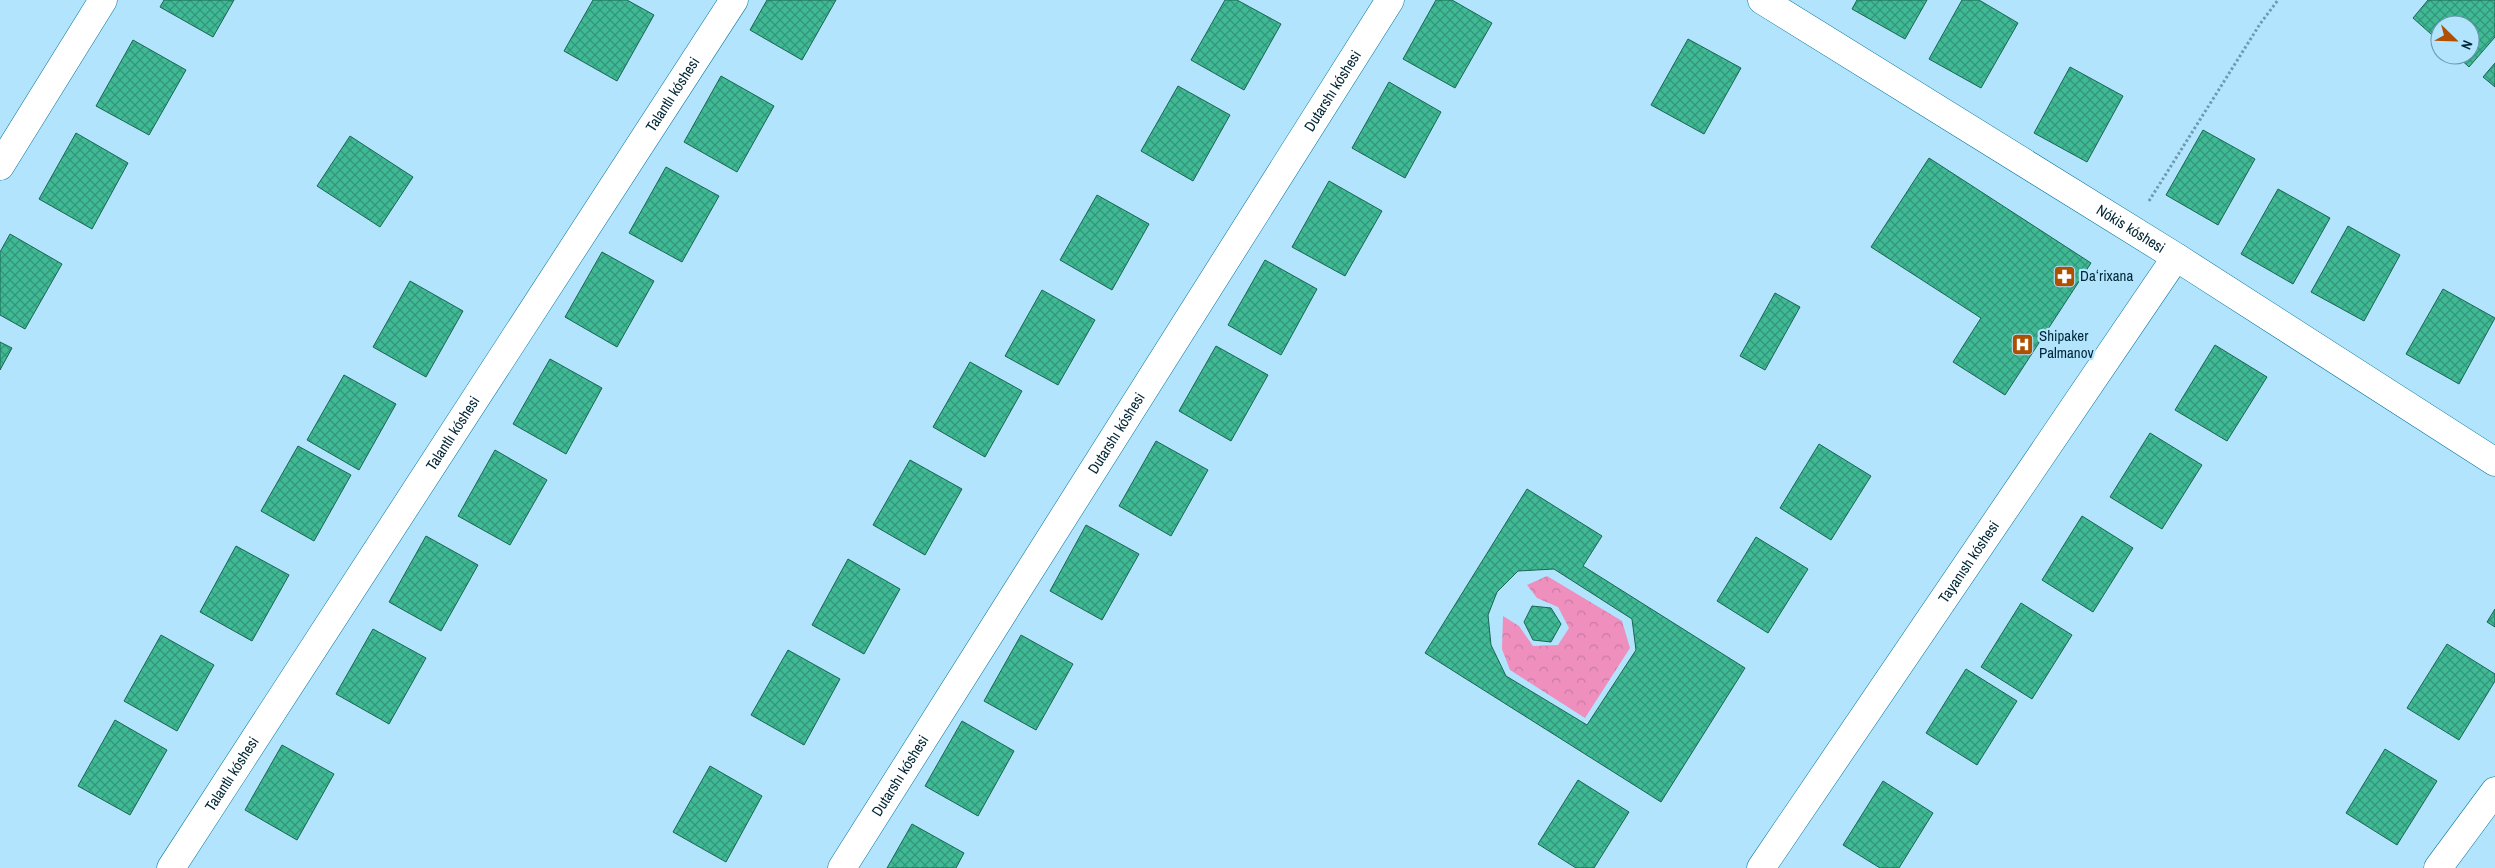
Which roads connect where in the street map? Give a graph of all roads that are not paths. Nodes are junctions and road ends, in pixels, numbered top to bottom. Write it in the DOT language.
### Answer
graph roads {
  1 [pos="103,0"];
  2 [pos="734,0"];
  3 [pos="1390,0"];
  4 [pos="1762,0"];
  5 [pos="0,166"];
  6 [pos="2176,257"];
  7 [pos="2495,462"];
  8 [pos="2495,791"];
  9 [pos="171,868"];
  10 [pos="842,868"];
  11 [pos="1762,868"];
  12 [pos="2438,868"];
  1 -- 5 [label="street"];
  2 -- 9 [label="street, Talantlı kóshesi"];
  3 -- 10 [label="street, Dutarshı kóshesi"];
  4 -- 6 [label="street, Nókis kóshesi"];
  6 -- 7 [label="street, Nókis kóshesi"];
  6 -- 11 [label="street, Tayanısh kóshesi"];
  8 -- 12 [label="street"];
}
